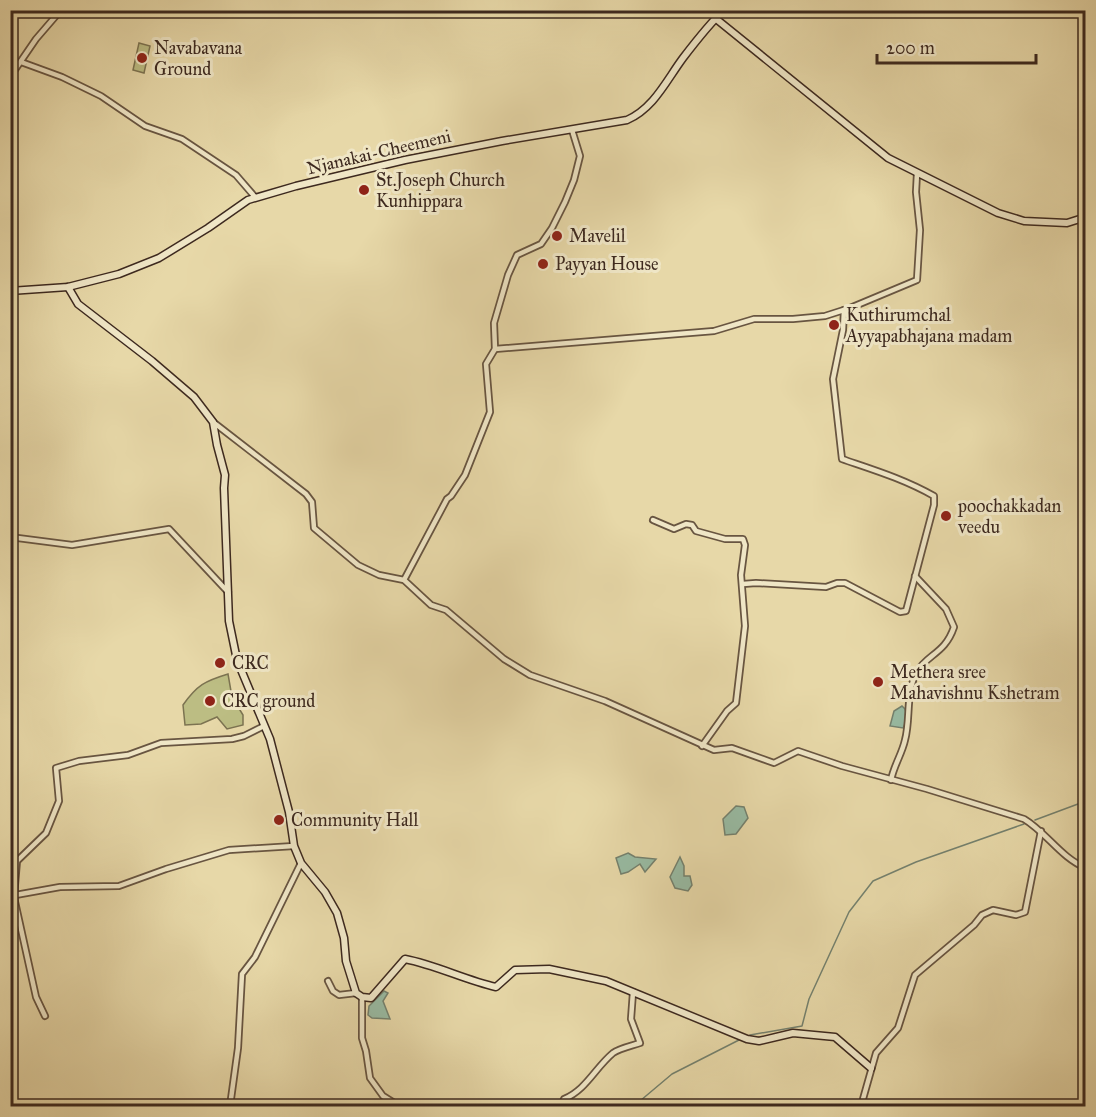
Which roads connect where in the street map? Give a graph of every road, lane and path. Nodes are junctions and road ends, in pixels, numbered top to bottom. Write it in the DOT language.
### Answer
graph roads {
  1 [pos="61,10"];
  2 [pos="724,10"];
  3 [pos="715,18"];
  4 [pos="21,62"];
  5 [pos="10,77"];
  6 [pos="572,130"];
  7 [pos="917,173"];
  8 [pos="255,197"];
  9 [pos="1086,217"];
  10 [pos="68,287"];
  11 [pos="10,291"];
  12 [pos="844,310"];
  13 [pos="495,349"];
  14 [pos="213,422"];
  15 [pos="653,520"];
  16 [pos="10,537"];
  17 [pos="915,576"];
  18 [pos="404,580"];
  19 [pos="743,584"];
  20 [pos="228,592"];
  21 [pos="264,726"];
  22 [pos="702,746"];
  23 [pos="891,780"];
  24 [pos="1041,831"];
  25 [pos="294,846"];
  26 [pos="301,863"];
  27 [pos="1086,868"];
  28 [pos="12,897"];
  29 [pos="328,981"];
  30 [pos="633,992"];
  31 [pos="359,995"];
  32 [pos="45,1016"];
  33 [pos="871,1068"];
  34 [pos="230,1107"];
  35 [pos="399,1107"];
  36 [pos="561,1107"];
  37 [pos="861,1107"];
  1 -- 4 [label="street"];
  2 -- 3 [label="street, Njanakai-Cheemeni"];
  3 -- 6 [label="street, Njanakai-Cheemeni"];
  3 -- 7 [label="street"];
  4 -- 5 [label="street"];
  4 -- 8 [label="street"];
  6 -- 8 [label="street, Njanakai-Cheemeni"];
  6 -- 13 [label="street"];
  7 -- 9 [label="street"];
  7 -- 12 [label="street"];
  8 -- 10 [label="street, Njanakai-Cheemeni"];
  10 -- 11 [label="street, Njanakai-Cheemeni"];
  10 -- 14 [label="street"];
  12 -- 13 [label="street"];
  12 -- 17 [label="street"];
  13 -- 18 [label="street"];
  14 -- 18 [label="street"];
  14 -- 20 [label="street"];
  15 -- 19 [label="street"];
  16 -- 20 [label="street"];
  17 -- 19 [label="street"];
  17 -- 23 [label="street"];
  18 -- 22 [label="street"];
  19 -- 22 [label="street"];
  20 -- 21 [label="street"];
  21 -- 25 [label="street"];
  21 -- 28 [label="street"];
  22 -- 23 [label="street"];
  23 -- 24 [label="street"];
  24 -- 27 [label="street"];
  24 -- 33 [label="street"];
  25 -- 26 [label="street"];
  25 -- 28 [label="street"];
  26 -- 31 [label="street"];
  26 -- 34 [label="street"];
  28 -- 32 [label="street"];
  29 -- 31 [label="street"];
  30 -- 31 [label="street"];
  30 -- 33 [label="street"];
  30 -- 36 [label="street"];
  31 -- 35 [label="street"];
  33 -- 37 [label="street"];
}
